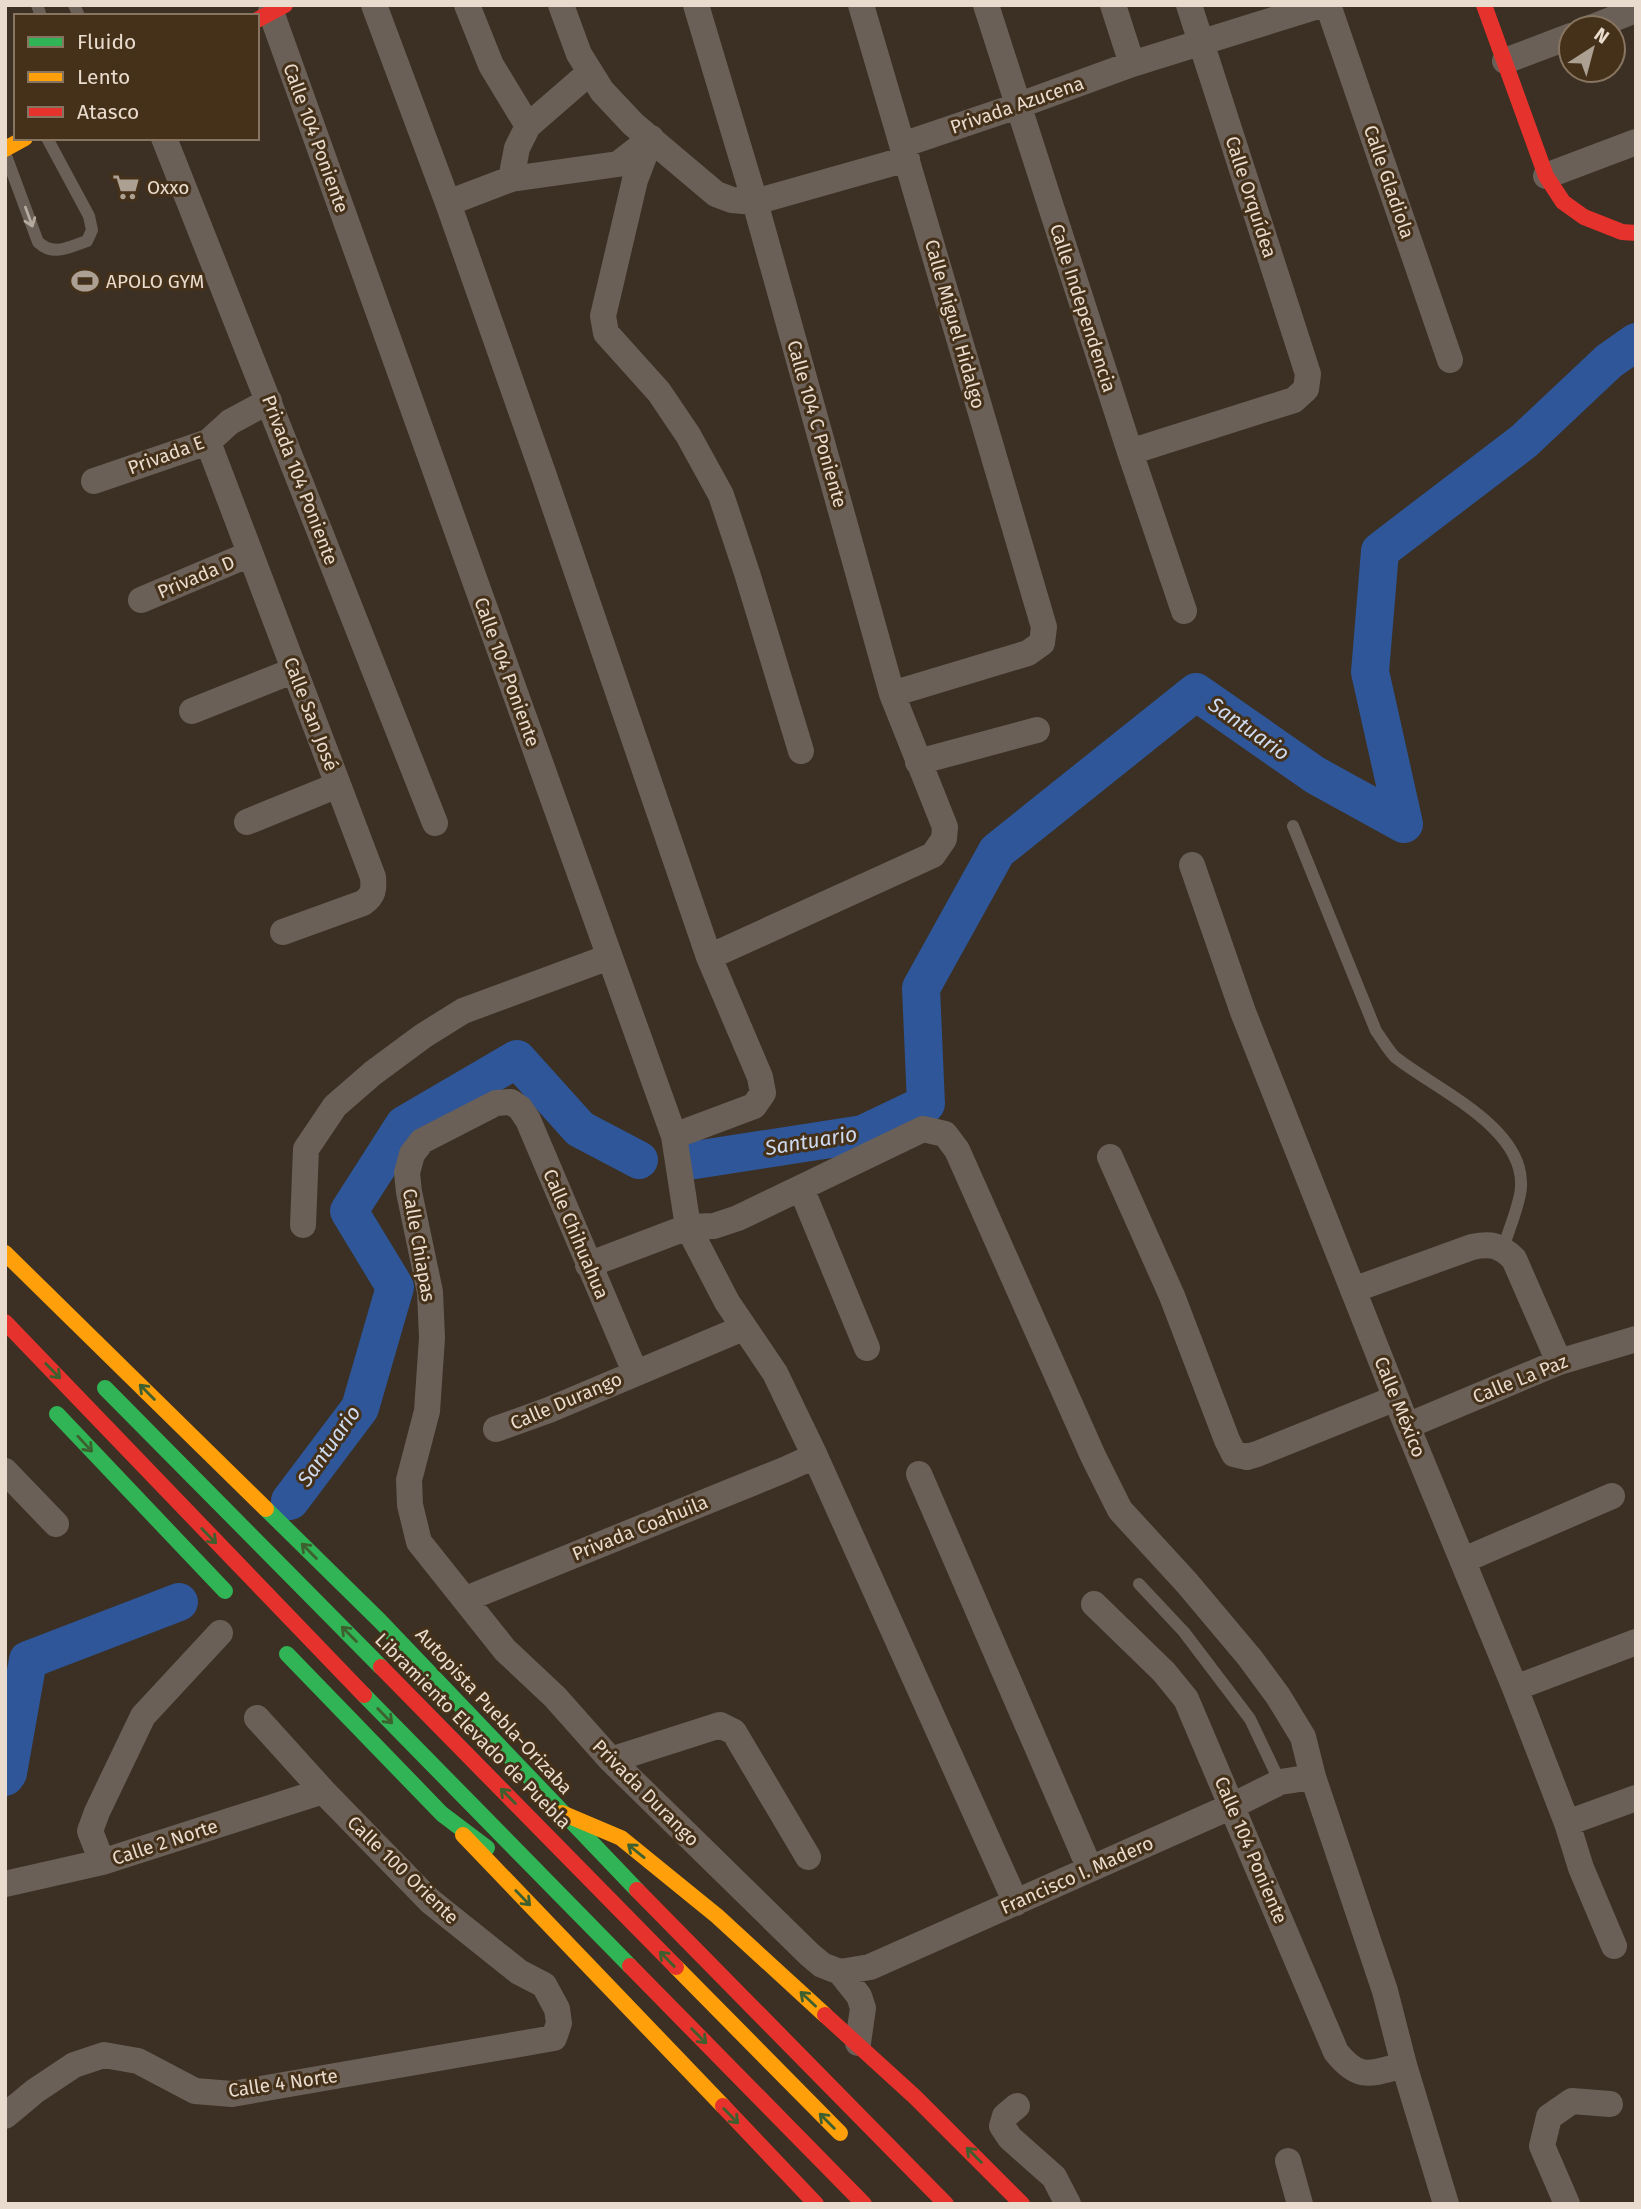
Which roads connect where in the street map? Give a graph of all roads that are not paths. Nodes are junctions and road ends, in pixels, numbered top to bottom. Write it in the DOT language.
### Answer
graph roads {
  1 [pos="374,5"];
  2 [pos="467,5"];
  3 [pos="561,5"];
  4 [pos="696,5"];
  5 [pos="861,5"];
  6 [pos="986,5"];
  7 [pos="1113,5"];
  8 [pos="1189,5"];
  9 [pos="1321,5"];
  10 [pos="1328,5"];
  11 [pos="1484,5"];
  12 [pos="271,12"];
  13 [pos="1557,41"];
  14 [pos="1202,43"];
  15 [pos="1505,61"];
  16 [pos="1132,64"];
  17 [pos="589,73"];
  18 [pos="1017,106"];
  19 [pos="528,126"];
  20 [pos="652,138"];
  21 [pos="23,140"];
  22 [pos="48,140"];
  23 [pos="165,140"];
  24 [pos="1636,142"];
  25 [pos="5,151"];
  26 [pos="904,152"];
  27 [pos="1546,176"];
  28 [pos="511,179"];
  29 [pos="755,202"];
  30 [pos="448,203"];
  31 [pos="1636,233"];
  32 [pos="1450,360"];
  33 [pos="269,401"];
  34 [pos="208,442"];
  35 [pos="1130,452"];
  36 [pos="94,481"];
  37 [pos="250,554"];
  38 [pos="141,600"];
  39 [pos="1184,611"];
  40 [pos="295,670"];
  41 [pos="892,694"];
  42 [pos="192,711"];
  43 [pos="1037,730"];
  44 [pos="801,751"];
  45 [pos="918,762"];
  46 [pos="338,785"];
  47 [pos="247,822"];
  48 [pos="435,823"];
  49 [pos="1293,826"];
  50 [pos="1192,865"];
  51 [pos="283,932"];
  52 [pos="609,957"];
  53 [pos="709,957"];
  54 [pos="510,1102"];
  55 [pos="674,1136"];
  56 [pos="1110,1157"];
  57 [pos="800,1188"];
  58 [pos="303,1225"];
  59 [pos="688,1227"];
  60 [pos="1495,1246"];
  61 [pos="5,1253"];
  62 [pos="588,1265"];
  63 [pos="1353,1290"];
  64 [pos="5,1322"];
  65 [pos="743,1328"];
  66 [pos="1636,1339"];
  67 [pos="867,1348"];
  68 [pos="1559,1362"];
  69 [pos="635,1372"];
  70 [pos="92,1375"];
  71 [pos="1396,1398"];
  72 [pos="43,1399"];
  73 [pos="1407,1426"];
  74 [pos="496,1429"];
  75 [pos="814,1455"];
  76 [pos="5,1471"];
  77 [pos="919,1474"];
  78 [pos="1612,1496"];
  79 [pos="56,1524"];
  80 [pos="1464,1560"];
  81 [pos="1139,1584"];
  82 [pos="233,1599"];
  83 [pos="466,1599"];
  84 [pos="1094,1604"];
  85 [pos="220,1633"];
  86 [pos="271,1638"];
  87 [pos="1636,1642"];
  88 [pos="1515,1688"];
  89 [pos="257,1718"];
  90 [pos="611,1760"];
  91 [pos="1312,1777"];
  92 [pos="1280,1782"];
  93 [pos="323,1791"];
  94 [pos="1636,1798"];
  95 [pos="1233,1806"];
  96 [pos="561,1812"];
  97 [pos="442,1814"];
  98 [pos="1567,1823"];
  99 [pos="808,1857"];
  100 [pos="102,1862"];
  101 [pos="1090,1869"];
  102 [pos="5,1884"];
  103 [pos="1016,1902"];
  104 [pos="1614,1945"];
  105 [pos="840,1972"];
  106 [pos="557,2009"];
  107 [pos="858,2043"];
  108 [pos="1404,2065"];
  109 [pos="1610,2104"];
  110 [pos="1017,2106"];
  111 [pos="5,2116"];
  112 [pos="851,2145"];
  113 [pos="1288,2161"];
  114 [pos="1446,2202"];
  115 [pos="816,2204"];
  116 [pos="842,2204"];
  117 [pos="864,2204"];
  118 [pos="946,2204"];
  119 [pos="1022,2204"];
  120 [pos="1068,2204"];
  121 [pos="1300,2204"];
  122 [pos="1567,2204"];
  1 -- 30 [label="street"];
  2 -- 19 [label="street"];
  3 -- 17 [label="street"];
  4 -- 29 [label="street, Calle 104 C Poniente"];
  5 -- 26 [label="street, Calle Miguel Hidalgo"];
  6 -- 18 [label="street, Calle Independencia"];
  7 -- 16 [label="street"];
  8 -- 14 [label="street, Calle Orquídea"];
  9 -- 14 [label="street, Privada Azucena"];
  10 -- 32 [label="street, Calle Gladiola"];
  11 -- 15 [label="main road"];
  12 -- 52 [label="street, Calle 104 Poniente"];
  13 -- 15 [label="street"];
  14 -- 16 [label="street, Privada Azucena"];
  14 -- 35 [label="street, Calle Orquídea"];
  15 -- 27 [label="main road"];
  16 -- 18 [label="street, Privada Azucena"];
  17 -- 19 [label="street"];
  17 -- 20 [label="street"];
  18 -- 26 [label="street, Privada Azucena"];
  18 -- 35 [label="street, Calle Independencia"];
  19 -- 28 [label="street"];
  20 -- 28 [label="street"];
  20 -- 29 [label="street"];
  20 -- 44 [label="street"];
  21 -- 25 [label="main road"];
  25 -- 22 [label="lane, one-way"];
  23 -- 33 [label="street, Privada 104 Poniente"];
  24 -- 27 [label="street"];
  26 -- 29 [label="street, Privada Azucena"];
  26 -- 41 [label="street, Calle Miguel Hidalgo"];
  27 -- 31 [label="main road"];
  28 -- 30 [label="street"];
  29 -- 41 [label="street, Calle 104 C Poniente"];
  30 -- 53 [label="street"];
  33 -- 34 [label="street, Privada E"];
  33 -- 48 [label="street, Privada 104 Poniente"];
  34 -- 36 [label="street, Privada E"];
  34 -- 37 [label="street, Calle San José"];
  35 -- 39 [label="street, Calle Independencia"];
  37 -- 38 [label="street, Privada D"];
  37 -- 40 [label="street, Calle San José"];
  40 -- 42 [label="street"];
  40 -- 46 [label="street, Calle San José"];
  41 -- 45 [label="street, Calle 104 C Poniente"];
  43 -- 45 [label="street"];
  45 -- 53 [label="street, Calle 104 C Poniente"];
  46 -- 47 [label="street"];
  46 -- 51 [label="street, Calle San José"];
  49 -- 60 [label="lane"];
  50 -- 63 [label="street, Calle México"];
  52 -- 55 [label="street, Calle 104 Poniente"];
  52 -- 58 [label="street"];
  53 -- 55 [label="street"];
  54 -- 62 [label="street, Calle Chihuahua"];
  54 -- 83 [label="street, Calle Chiapas"];
  55 -- 59 [label="street, Calle 104 Poniente"];
  56 -- 71 [label="street"];
  57 -- 59 [label="street"];
  57 -- 67 [label="street"];
  57 -- 91 [label="street"];
  59 -- 62 [label="street"];
  59 -- 65 [label="street, Calle 104 Poniente"];
  60 -- 63 [label="street"];
  60 -- 68 [label="street"];
  96 -- 61 [label="main road, Autopista Puebla-Orizaba, one-way"];
  62 -- 69 [label="street, Calle Chihuahua"];
  63 -- 71 [label="street, Calle México"];
  64 -- 117 [label="main road, one-way"];
  65 -- 69 [label="street, Calle Durango"];
  65 -- 75 [label="street, Calle 104 Poniente"];
  66 -- 68 [label="street, Calle La Paz"];
  68 -- 73 [label="street, Calle La Paz"];
  69 -- 74 [label="street, Calle Durango"];
  112 -- 70 [label="main road, Libramiento Elevado de Puebla, one-way"];
  71 -- 73 [label="street, Calle México"];
  72 -- 82 [label="main road, one-way"];
  73 -- 80 [label="street, Calle México"];
  75 -- 83 [label="street, Privada Coahuila"];
  75 -- 103 [label="street, Calle 104 Poniente"];
  76 -- 79 [label="street"];
  77 -- 101 [label="street"];
  78 -- 80 [label="street"];
  80 -- 88 [label="street, Calle México"];
  81 -- 92 [label="lane"];
  83 -- 90 [label="street, Privada Durango"];
  84 -- 95 [label="street, Calle 104 Poniente"];
  85 -- 100 [label="street"];
  86 -- 97 [label="main road"];
  87 -- 88 [label="street"];
  88 -- 98 [label="street, Calle México"];
  89 -- 93 [label="street, Calle 100 Oriente"];
  90 -- 99 [label="street"];
  90 -- 105 [label="street, Privada Durango"];
  91 -- 92 [label="street, Francisco I. Madero"];
  91 -- 108 [label="street"];
  92 -- 95 [label="street, Francisco I. Madero"];
  93 -- 100 [label="street, Calle 2 Norte"];
  93 -- 106 [label="street, Calle 100 Oriente"];
  94 -- 98 [label="street"];
  95 -- 101 [label="street, Francisco I. Madero"];
  95 -- 108 [label="street, Calle 104 Poniente"];
  107 -- 96 [label="main road, one-way"];
  96 -- 118 [label="main road, Autopista Puebla-Orizaba"];
  97 -- 115 [label="main road, one-way"];
  97 -- 116 [label="main road"];
  98 -- 104 [label="street, Calle México"];
  100 -- 102 [label="street, Calle 2 Norte"];
  101 -- 103 [label="street, Francisco I. Madero"];
  103 -- 105 [label="street, Francisco I. Madero"];
  105 -- 107 [label="street"];
  106 -- 111 [label="street, Calle 4 Norte"];
  119 -- 107 [label="main road, one-way"];
  108 -- 114 [label="street"];
  109 -- 122 [label="street"];
  110 -- 120 [label="street"];
  113 -- 121 [label="street"];
}
